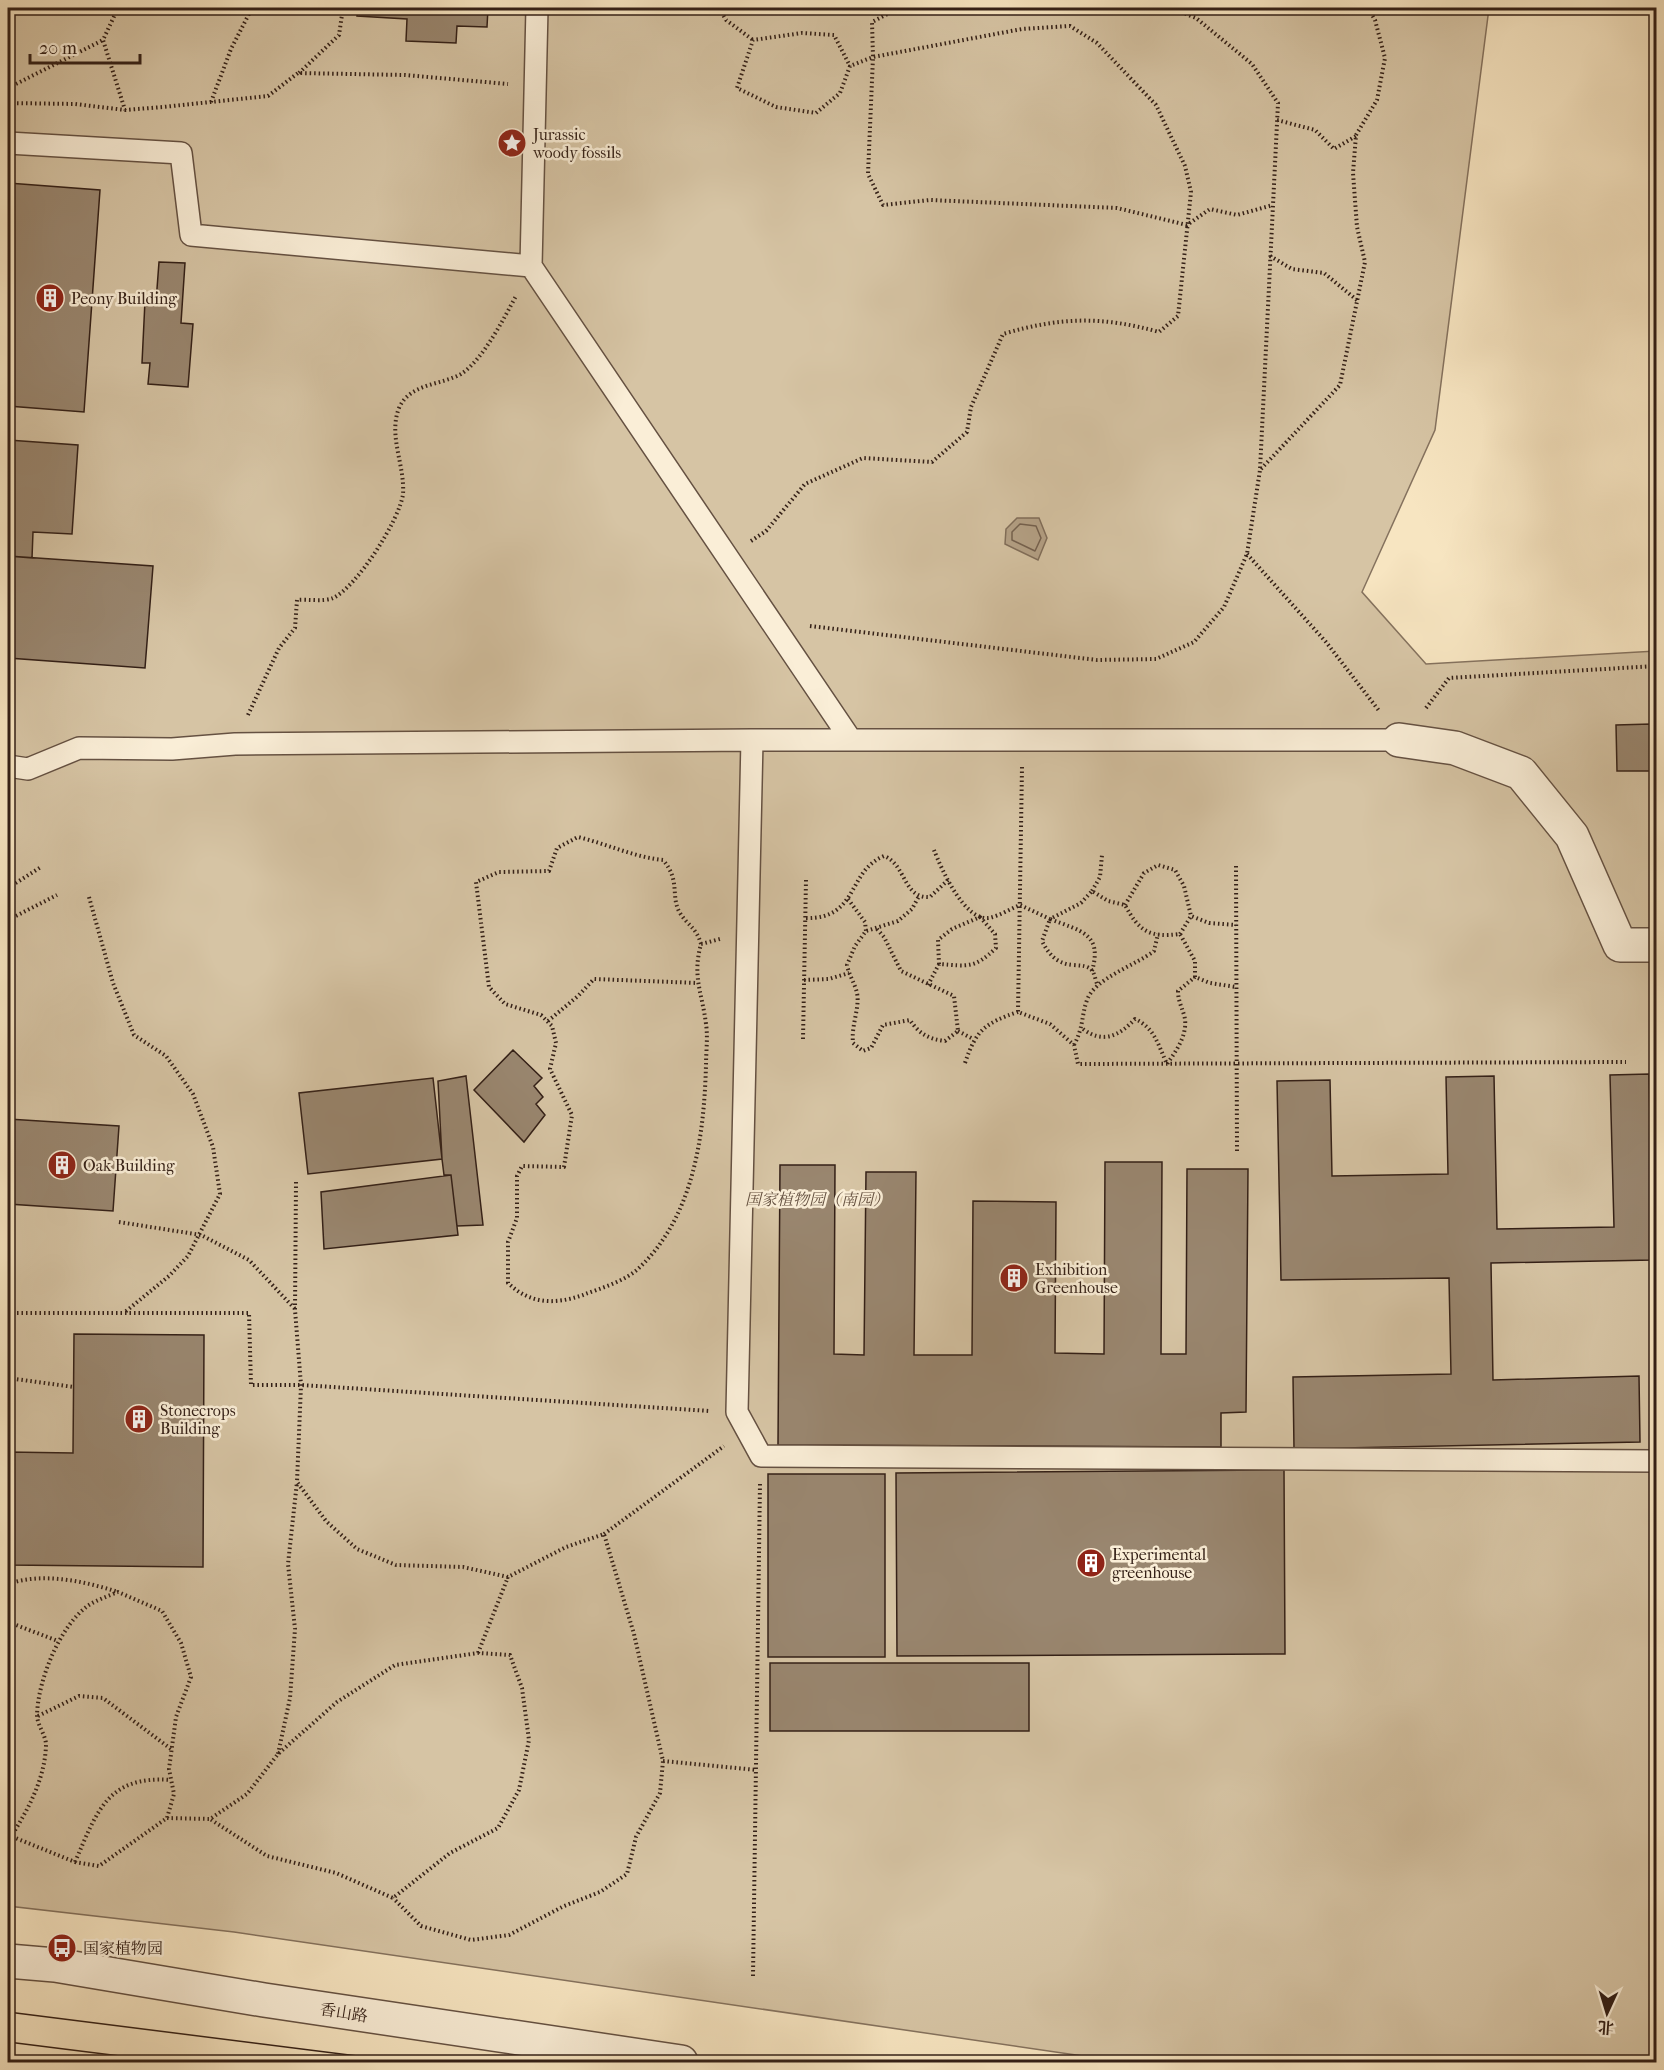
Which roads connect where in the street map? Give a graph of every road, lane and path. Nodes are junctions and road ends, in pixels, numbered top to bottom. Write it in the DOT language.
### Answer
graph roads {
  1 [pos="118,8"];
  2 [pos="252,8"];
  3 [pos="343,8"];
  4 [pos="537,8"];
  5 [pos="719,8"];
  6 [pos="899,8"];
  7 [pos="1171,8"];
  8 [pos="1368,8"];
  9 [pos="103,40"];
  10 [pos="753,40"];
  11 [pos="873,57"];
  12 [pos="850,66"];
  13 [pos="298,73"];
  14 [pos="535,86"];
  15 [pos="8,88"];
  16 [pos="211,102"];
  17 [pos="8,104"];
  18 [pos="125,110"];
  19 [pos="1277,120"];
  20 [pos="1356,135"];
  21 [pos="8,143"];
  22 [pos="1273,205"];
  23 [pos="1187,225"];
  24 [pos="1270,256"];
  25 [pos="531,266"];
  26 [pos="1358,302"];
  27 [pos="1260,470"];
  28 [pos="1246,554"];
  29 [pos="728,557"];
  30 [pos="771,621"];
  31 [pos="1656,666"];
  32 [pos="752,740"];
  33 [pos="851,740"];
  34 [pos="1022,740"];
  35 [pos="1400,740"];
  36 [pos="235,744"];
  37 [pos="8,766"];
  38 [pos="934,850"];
  39 [pos="1102,855"];
  40 [pos="1236,866"];
  41 [pos="41,867"];
  42 [pos="806,879"];
  43 [pos="948,880"];
  44 [pos="8,888"];
  45 [pos="1092,891"];
  46 [pos="57,895"];
  47 [pos="919,896"];
  48 [pos="89,897"];
  49 [pos="848,899"];
  50 [pos="1125,904"];
  51 [pos="1020,905"];
  52 [pos="1191,916"];
  53 [pos="980,917"];
  54 [pos="806,918"];
  55 [pos="1050,919"];
  56 [pos="8,920"];
  57 [pos="1236,925"];
  58 [pos="877,929"];
  59 [pos="866,931"];
  60 [pos="1158,934"];
  61 [pos="1180,934"];
  62 [pos="748,939"];
  63 [pos="701,944"];
  64 [pos="1656,945"];
  65 [pos="939,964"];
  66 [pos="1092,971"];
  67 [pos="849,973"];
  68 [pos="1195,977"];
  69 [pos="804,980"];
  70 [pos="698,983"];
  71 [pos="928,985"];
  72 [pos="1098,986"];
  73 [pos="1236,987"];
  74 [pos="1018,1012"];
  75 [pos="548,1021"];
  76 [pos="1083,1029"];
  77 [pos="958,1031"];
  78 [pos="803,1039"];
  79 [pos="973,1039"];
  80 [pos="1074,1045"];
  81 [pos="1626,1062"];
  82 [pos="965,1063"];
  83 [pos="1167,1064"];
  84 [pos="1236,1064"];
  85 [pos="1237,1151"];
  86 [pos="296,1182"];
  87 [pos="119,1222"];
  88 [pos="201,1235"];
  89 [pos="296,1310"];
  90 [pos="8,1313"];
  91 [pos="124,1313"];
  92 [pos="8,1378"];
  93 [pos="301,1385"];
  94 [pos="74,1387"];
  95 [pos="742,1421"];
  96 [pos="761,1456"];
  97 [pos="1656,1461"];
  98 [pos="297,1482"];
  99 [pos="604,1534"];
  100 [pos="508,1577"];
  101 [pos="8,1584"];
  102 [pos="118,1592"];
  103 [pos="8,1622"];
  104 [pos="58,1641"];
  105 [pos="478,1653"];
  106 [pos="37,1716"];
  107 [pos="172,1749"];
  108 [pos="278,1754"];
  109 [pos="663,1761"];
  110 [pos="757,1770"];
  111 [pos="171,1780"];
  112 [pos="167,1818"];
  113 [pos="210,1819"];
  114 [pos="10,1835"];
  115 [pos="75,1862"];
  116 [pos="393,1898"];
  117 [pos="8,1961"];
  118 [pos="753,1976"];
  119 [pos="681,2062"];
  1 -- 9 [label="path"];
  2 -- 16 [label="path"];
  3 -- 13 [label="path"];
  4 -- 14 [label="lane"];
  5 -- 10 [label="path"];
  6 -- 11 [label="path"];
  7 -- 19 [label="path"];
  8 -- 20 [label="path"];
  9 -- 15 [label="path"];
  9 -- 18 [label="path"];
  10 -- 12 [label="path"];
  10 -- 12 [label="path"];
  11 -- 12 [label="path"];
  11 -- 23 [label="path"];
  11 -- 23 [label="path"];
  13 -- 14 [label="path"];
  13 -- 16 [label="path"];
  14 -- 25 [label="lane"];
  16 -- 18 [label="path"];
  17 -- 18 [label="path"];
  19 -- 20 [label="path"];
  19 -- 22 [label="path"];
  20 -- 26 [label="path"];
  21 -- 25 [label="lane"];
  22 -- 23 [label="path"];
  22 -- 24 [label="path"];
  23 -- 29 [label="path"];
  24 -- 26 [label="path"];
  24 -- 27 [label="path"];
  25 -- 29 [label="lane"];
  25 -- 36 [label="path"];
  26 -- 27 [label="path"];
  27 -- 28 [label="path"];
  28 -- 30 [label="path"];
  28 -- 35 [label="path"];
  29 -- 30 [label="lane"];
  30 -- 33 [label="lane"];
  31 -- 35 [label="path"];
  32 -- 33 [label="lane"];
  32 -- 36 [label="lane"];
  32 -- 62 [label="lane"];
  33 -- 34 [label="lane"];
  34 -- 35 [label="lane"];
  34 -- 51 [label="path"];
  35 -- 64 [label="street"];
  36 -- 37 [label="lane"];
  38 -- 43 [label="path"];
  39 -- 45 [label="path"];
  40 -- 57 [label="path"];
  41 -- 44 [label="path"];
  42 -- 54 [label="path"];
  43 -- 47 [label="path"];
  43 -- 53 [label="path"];
  45 -- 50 [label="path"];
  45 -- 55 [label="path"];
  46 -- 56 [label="path"];
  47 -- 49 [label="path"];
  47 -- 58 [label="path"];
  48 -- 88 [label="path"];
  49 -- 54 [label="path"];
  49 -- 59 [label="path"];
  50 -- 52 [label="path"];
  50 -- 60 [label="path"];
  51 -- 53 [label="path"];
  51 -- 55 [label="path"];
  51 -- 74 [label="path"];
  52 -- 57 [label="path"];
  52 -- 61 [label="path"];
  53 -- 65 [label="path"];
  53 -- 65 [label="path"];
  54 -- 69 [label="path"];
  55 -- 66 [label="path"];
  55 -- 66 [label="path"];
  57 -- 73 [label="path"];
  58 -- 59 [label="path"];
  58 -- 71 [label="path"];
  59 -- 67 [label="path"];
  60 -- 61 [label="path"];
  60 -- 72 [label="path"];
  61 -- 68 [label="path"];
  62 -- 63 [label="path"];
  62 -- 95 [label="lane"];
  63 -- 70 [label="path"];
  63 -- 75 [label="path"];
  65 -- 71 [label="path"];
  66 -- 72 [label="path"];
  67 -- 69 [label="path"];
  67 -- 77 [label="path"];
  68 -- 73 [label="path"];
  68 -- 83 [label="path"];
  69 -- 78 [label="path"];
  70 -- 75 [label="path"];
  70 -- 75 [label="path"];
  71 -- 77 [label="path"];
  72 -- 76 [label="path"];
  73 -- 84 [label="path"];
  74 -- 79 [label="path"];
  74 -- 80 [label="path"];
  76 -- 80 [label="path"];
  76 -- 83 [label="path"];
  77 -- 79 [label="path"];
  79 -- 82 [label="path"];
  80 -- 83 [label="path"];
  81 -- 84 [label="path"];
  83 -- 84 [label="path"];
  84 -- 85 [label="path"];
  86 -- 89 [label="path"];
  87 -- 88 [label="path"];
  88 -- 89 [label="path"];
  88 -- 91 [label="path"];
  89 -- 93 [label="path"];
  90 -- 91 [label="path"];
  91 -- 93 [label="path"];
  92 -- 94 [label="path"];
  93 -- 95 [label="path"];
  93 -- 98 [label="path"];
  95 -- 96 [label="lane"];
  95 -- 99 [label="path"];
  96 -- 97 [label="lane"];
  96 -- 110 [label="path"];
  98 -- 100 [label="path"];
  98 -- 108 [label="path"];
  99 -- 100 [label="path"];
  99 -- 109 [label="path"];
  100 -- 105 [label="path"];
  101 -- 102 [label="path"];
  102 -- 104 [label="path"];
  102 -- 107 [label="path"];
  103 -- 104 [label="path"];
  104 -- 106 [label="path"];
  105 -- 108 [label="path"];
  105 -- 116 [label="path"];
  106 -- 107 [label="path"];
  106 -- 114 [label="path"];
  107 -- 111 [label="path"];
  108 -- 113 [label="path"];
  109 -- 110 [label="path"];
  109 -- 116 [label="path"];
  110 -- 118 [label="path"];
  111 -- 112 [label="path"];
  111 -- 115 [label="path"];
  112 -- 113 [label="path"];
  112 -- 115 [label="path"];
  113 -- 116 [label="path"];
  114 -- 115 [label="path"];
  117 -- 119 [label="street, 香山路"];
}
